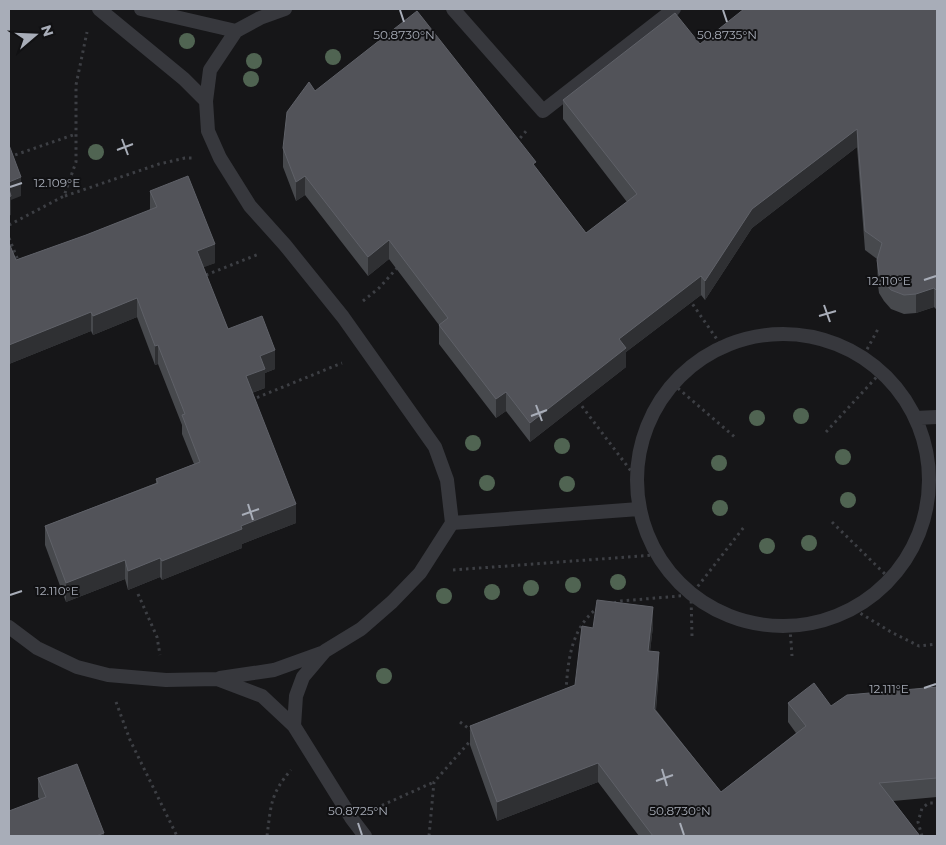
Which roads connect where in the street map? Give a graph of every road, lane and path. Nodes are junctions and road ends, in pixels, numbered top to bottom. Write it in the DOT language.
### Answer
graph roads {
  1 [pos="99,9"];
  2 [pos="141,9"];
  3 [pos="285,9"];
  4 [pos="453,9"];
  5 [pos="674,9"];
  6 [pos="465,15"];
  7 [pos="90,24"];
  8 [pos="236,31"];
  9 [pos="206,101"];
  10 [pos="76,134"];
  11 [pos="9,157"];
  12 [pos="220,158"];
  13 [pos="64,196"];
  14 [pos="9,225"];
  15 [pos="9,238"];
  16 [pos="249,258"];
  17 [pos="402,262"];
  18 [pos="22,272"];
  19 [pos="206,275"];
  20 [pos="686,295"];
  21 [pos="343,317"];
  22 [pos="878,329"];
  23 [pos="723,348"];
  24 [pos="368,352"];
  25 [pos="864,356"];
  26 [pos="884,370"];
  27 [pos="673,384"];
  28 [pos="576,398"];
  29 [pos="248,401"];
  30 [pos="937,417"];
  31 [pos="915,418"];
  32 [pos="826,432"];
  33 [pos="737,438"];
  34 [pos="637,479"];
  35 [pos="638,509"];
  36 [pos="832,522"];
  37 [pos="452,523"];
  38 [pos="744,528"];
  39 [pos="654,555"];
  40 [pos="420,573"];
  41 [pos="891,580"];
  42 [pos="138,594"];
  43 [pos="691,595"];
  44 [pos="854,610"];
  45 [pos="9,627"];
  46 [pos="790,628"];
  47 [pos="692,636"];
  48 [pos="937,644"];
  49 [pos="325,651"];
  50 [pos="792,656"];
  51 [pos="108,674"];
  52 [pos="217,679"];
  53 [pos="166,680"];
  54 [pos="564,696"];
  55 [pos="460,722"];
  56 [pos="294,726"];
  57 [pos="312,755"];
  58 [pos="434,782"];
  59 [pos="937,803"];
  60 [pos="352,819"];
  61 [pos="177,836"];
  62 [pos="267,836"];
  63 [pos="365,836"];
  64 [pos="429,836"];
  65 [pos="922,836"];
  1 -- 9 [label="lane"];
  2 -- 8 [label="lane"];
  3 -- 8 [label="lane"];
  4 -- 6 [label="lane"];
  5 -- 6 [label="lane"];
  7 -- 10 [label="path"];
  8 -- 9 [label="lane"];
  9 -- 12 [label="lane"];
  10 -- 11 [label="path"];
  10 -- 13 [label="path"];
  12 -- 13 [label="path"];
  12 -- 21 [label="lane"];
  13 -- 14 [label="path"];
  15 -- 18 [label="path"];
  16 -- 19 [label="path"];
  17 -- 21 [label="path"];
  20 -- 23 [label="path"];
  21 -- 24 [label="lane"];
  22 -- 25 [label="path"];
  23 -- 25 [label="lane"];
  23 -- 27 [label="lane"];
  24 -- 29 [label="path"];
  24 -- 37 [label="lane"];
  25 -- 26 [label="lane"];
  26 -- 31 [label="lane"];
  26 -- 32 [label="path"];
  27 -- 33 [label="path"];
  27 -- 34 [label="lane"];
  28 -- 34 [label="path"];
  30 -- 31 [label="lane"];
  31 -- 41 [label="lane"];
  34 -- 35 [label="lane"];
  35 -- 37 [label="lane"];
  35 -- 39 [label="lane"];
  36 -- 41 [label="path"];
  37 -- 40 [label="lane"];
  38 -- 43 [label="path"];
  39 -- 40 [label="path"];
  39 -- 43 [label="lane"];
  40 -- 49 [label="lane"];
  41 -- 44 [label="lane"];
  42 -- 53 [label="path"];
  43 -- 46 [label="lane"];
  43 -- 47 [label="path"];
  43 -- 54 [label="path"];
  44 -- 46 [label="lane"];
  44 -- 48 [label="path"];
  45 -- 51 [label="lane"];
  46 -- 50 [label="path"];
  49 -- 52 [label="lane"];
  49 -- 56 [label="lane"];
  51 -- 53 [label="lane"];
  51 -- 61 [label="path"];
  52 -- 53 [label="lane"];
  52 -- 56 [label="lane"];
  55 -- 58 [label="path"];
  56 -- 57 [label="lane"];
  57 -- 60 [label="lane"];
  57 -- 62 [label="path"];
  58 -- 60 [label="path"];
  58 -- 64 [label="path"];
  59 -- 65 [label="path"];
  60 -- 63 [label="lane"];
}
